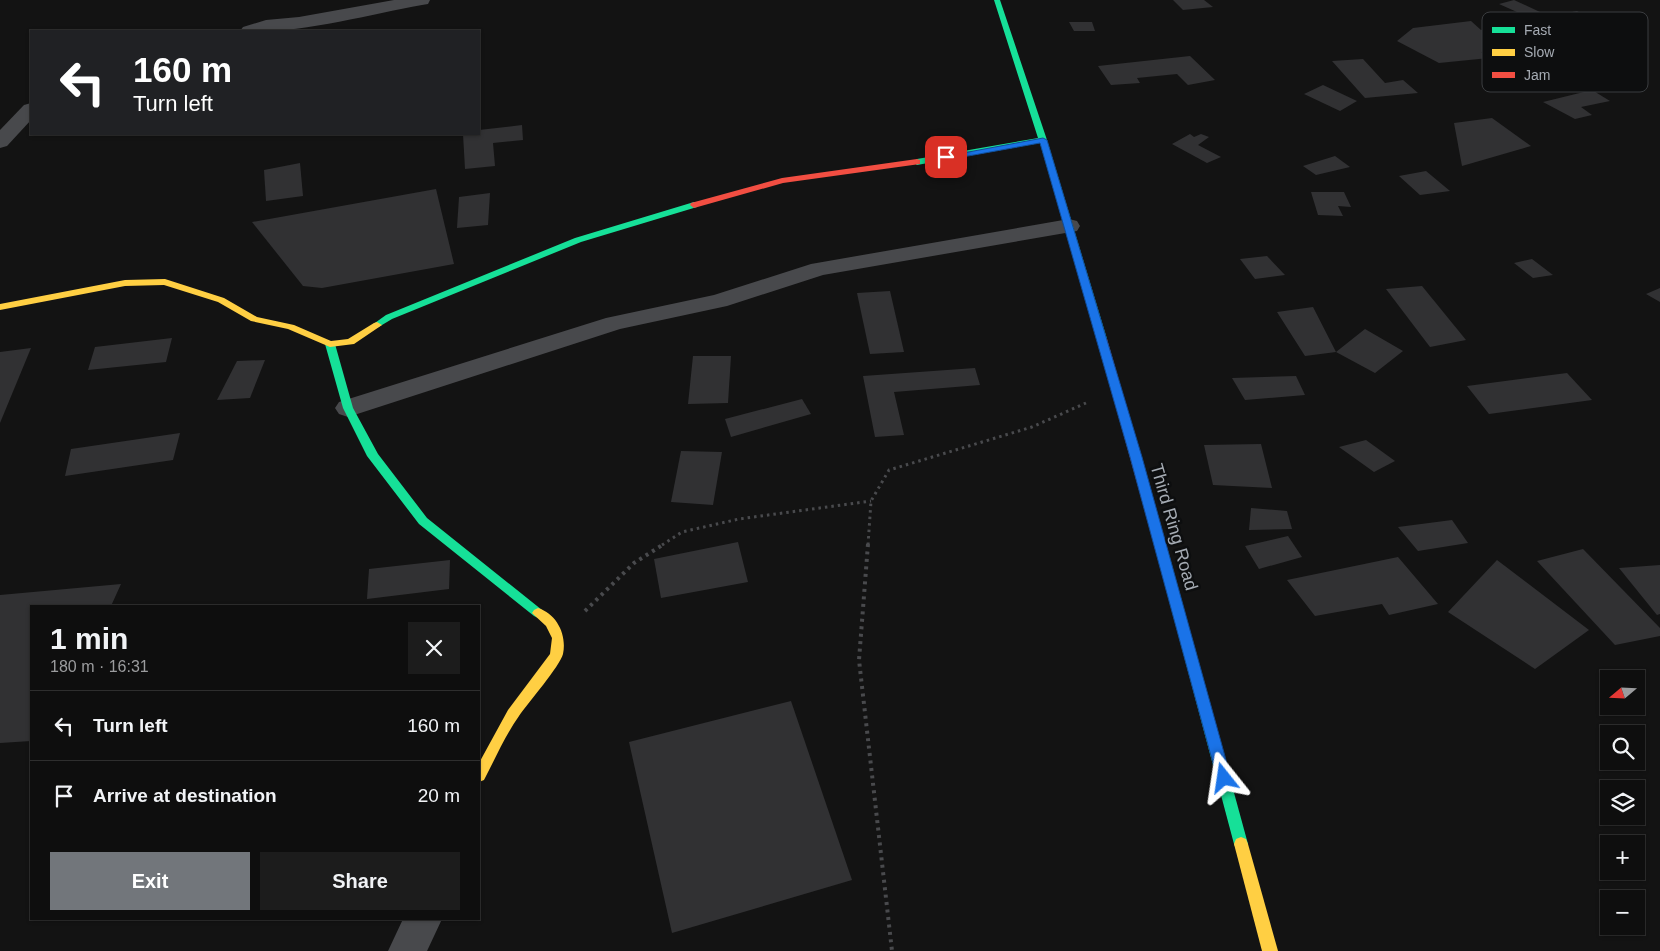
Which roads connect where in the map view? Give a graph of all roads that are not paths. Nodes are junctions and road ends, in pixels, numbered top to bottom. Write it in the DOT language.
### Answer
graph roads {
  1 [pos="422,0"];
  2 [pos="998,0"];
  3 [pos="252,30"];
  4 [pos="30,110"];
  5 [pos="1043,140"];
  6 [pos="0,142"];
  7 [pos="1069,226"];
  8 [pos="0,307"];
  9 [pos="330,344"];
  10 [pos="348,408"];
  11 [pos="480,774"];
  12 [pos="423,920"];
  13 [pos="408,951"];
  14 [pos="1270,951"];
  1 -- 3 [label="street"];
  2 -- 5 [label="street, Third Ring Road"];
  4 -- 6 [label="street"];
  5 -- 7 [label="street, Third Ring Road"];
  5 -- 9 [label="street"];
  7 -- 10 [label="street"];
  7 -- 14 [label="street, Third Ring Road"];
  8 -- 9 [label="street"];
  9 -- 10 [label="street"];
  10 -- 11 [label="street"];
  12 -- 13 [label="street"];
}
